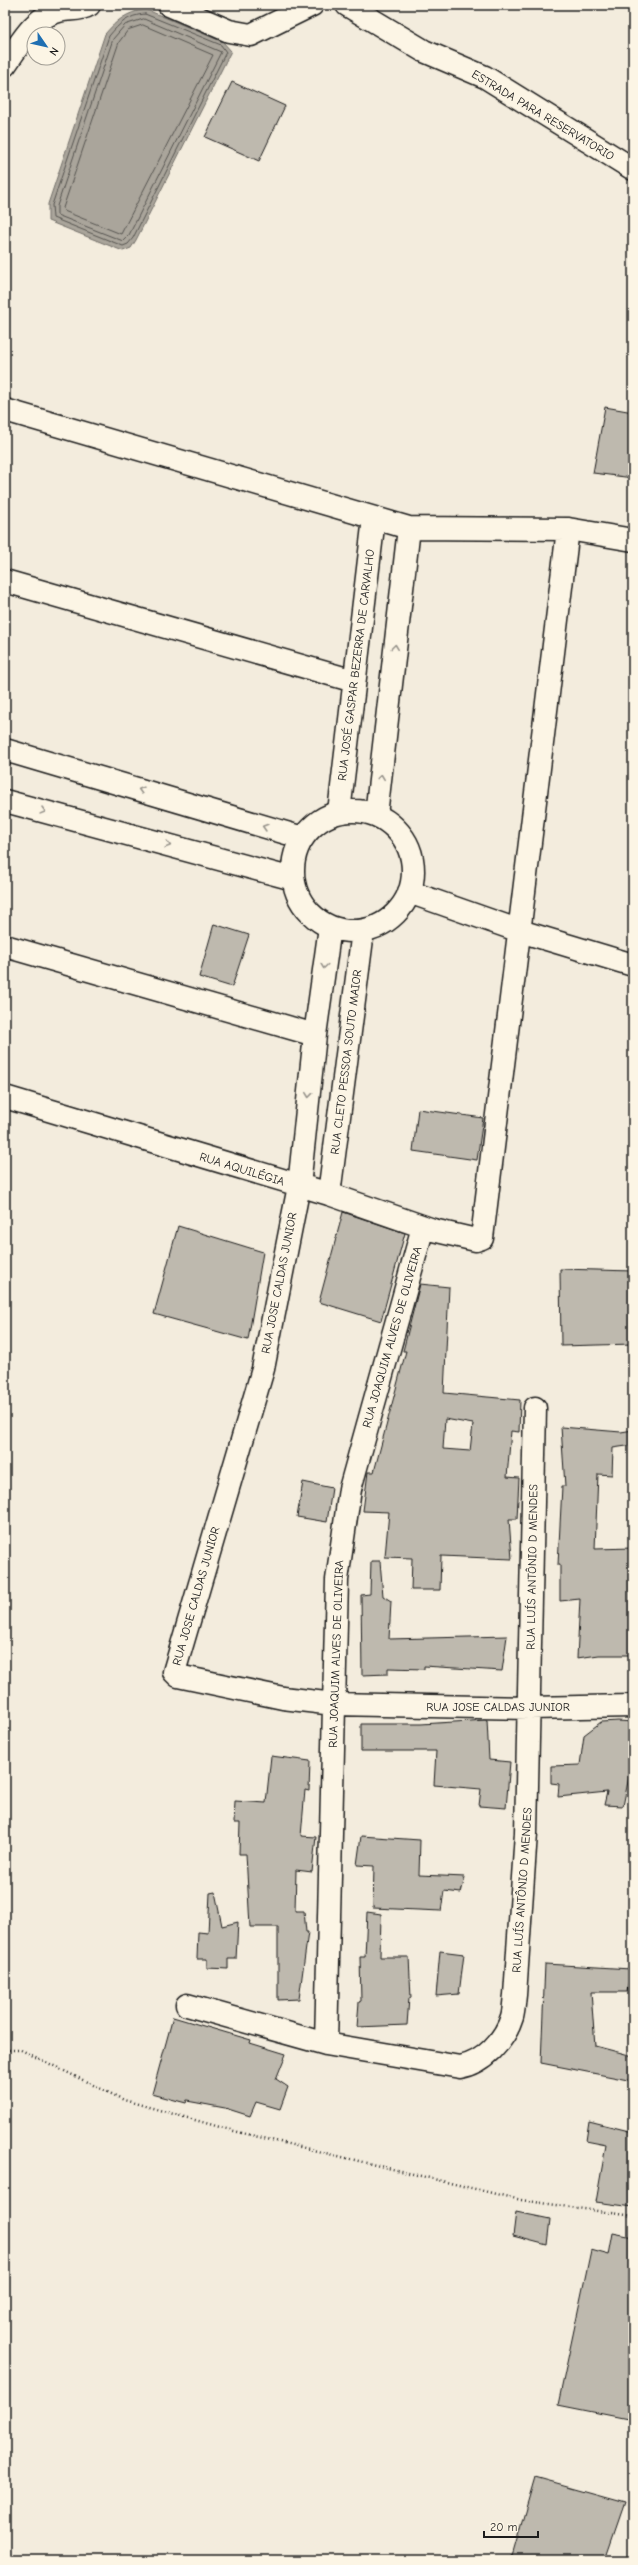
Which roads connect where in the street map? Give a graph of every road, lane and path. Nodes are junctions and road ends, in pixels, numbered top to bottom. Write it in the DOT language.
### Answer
graph roads {
  1 [pos="89,5"];
  2 [pos="169,5"];
  3 [pos="312,5"];
  4 [pos="347,5"];
  5 [pos="5,65"];
  6 [pos="633,169"];
  7 [pos="5,410"];
  8 [pos="374,518"];
  9 [pos="409,528"];
  10 [pos="568,529"];
  11 [pos="633,540"];
  12 [pos="5,581"];
  13 [pos="354,681"];
  14 [pos="5,750"];
  15 [pos="5,801"];
  16 [pos="339,812"];
  17 [pos="376,815"];
  18 [pos="303,838"];
  19 [pos="293,879"];
  20 [pos="409,892"];
  21 [pos="330,927"];
  22 [pos="363,931"];
  23 [pos="520,931"];
  24 [pos="5,946"];
  25 [pos="633,965"];
  26 [pos="315,1035"];
  27 [pos="5,1097"];
  28 [pos="299,1186"];
  29 [pos="329,1194"];
  30 [pos="423,1227"];
  31 [pos="535,1408"];
  32 [pos="334,1704"];
  33 [pos="633,1706"];
  34 [pos="529,1708"];
  35 [pos="187,2005"];
  36 [pos="326,2044"];
  37 [pos="5,2050"];
  38 [pos="633,2216"];
  1 -- 5 [label="street"];
  2 -- 3 [label="street"];
  4 -- 6 [label="street, ESTRADA PARA RESERVATORIO"];
  7 -- 8 [label="street"];
  8 -- 9 [label="street"];
  8 -- 13 [label="street, RUA JOSÉ GASPAR BEZERRA DE CARVALHO"];
  9 -- 10 [label="street"];
  17 -- 9 [label="street, one-way"];
  10 -- 11 [label="street"];
  10 -- 23 [label="street"];
  12 -- 13 [label="street"];
  13 -- 16 [label="street, RUA JOSÉ GASPAR BEZERRA DE CARVALHO"];
  18 -- 14 [label="street, one-way"];
  15 -- 19 [label="street, one-way"];
  16 -- 17 [label="street"];
  16 -- 18 [label="street"];
  17 -- 20 [label="street"];
  18 -- 19 [label="street"];
  19 -- 21 [label="street"];
  20 -- 22 [label="street"];
  20 -- 23 [label="street"];
  21 -- 22 [label="street"];
  21 -- 26 [label="street, one-way"];
  22 -- 29 [label="street, RUA CLETO PESSOA SOUTO MAIOR"];
  23 -- 25 [label="street"];
  23 -- 30 [label="street, RUA AQUILÉGIA"];
  24 -- 26 [label="street"];
  26 -- 28 [label="street, one-way"];
  27 -- 28 [label="street, RUA AQUILÉGIA"];
  28 -- 29 [label="street, RUA AQUILÉGIA"];
  28 -- 32 [label="street, RUA JOSE CALDAS JUNIOR"];
  29 -- 30 [label="street, RUA AQUILÉGIA"];
  30 -- 32 [label="street, RUA JOAQUIM ALVES DE OLIVEIRA"];
  31 -- 34 [label="street, RUA LUÍS ANTÔNIO D MENDES"];
  32 -- 34 [label="street, RUA JOSE CALDAS JUNIOR"];
  32 -- 36 [label="street, RUA JOAQUIM ALVES DE OLIVEIRA"];
  33 -- 34 [label="street, RUA JOSE CALDAS JUNIOR"];
  34 -- 36 [label="street, RUA LUÍS ANTÔNIO D MENDES"];
  35 -- 36 [label="street, RUA LUÍS ANTÔNIO D MENDES"];
  37 -- 38 [label="path"];
}
